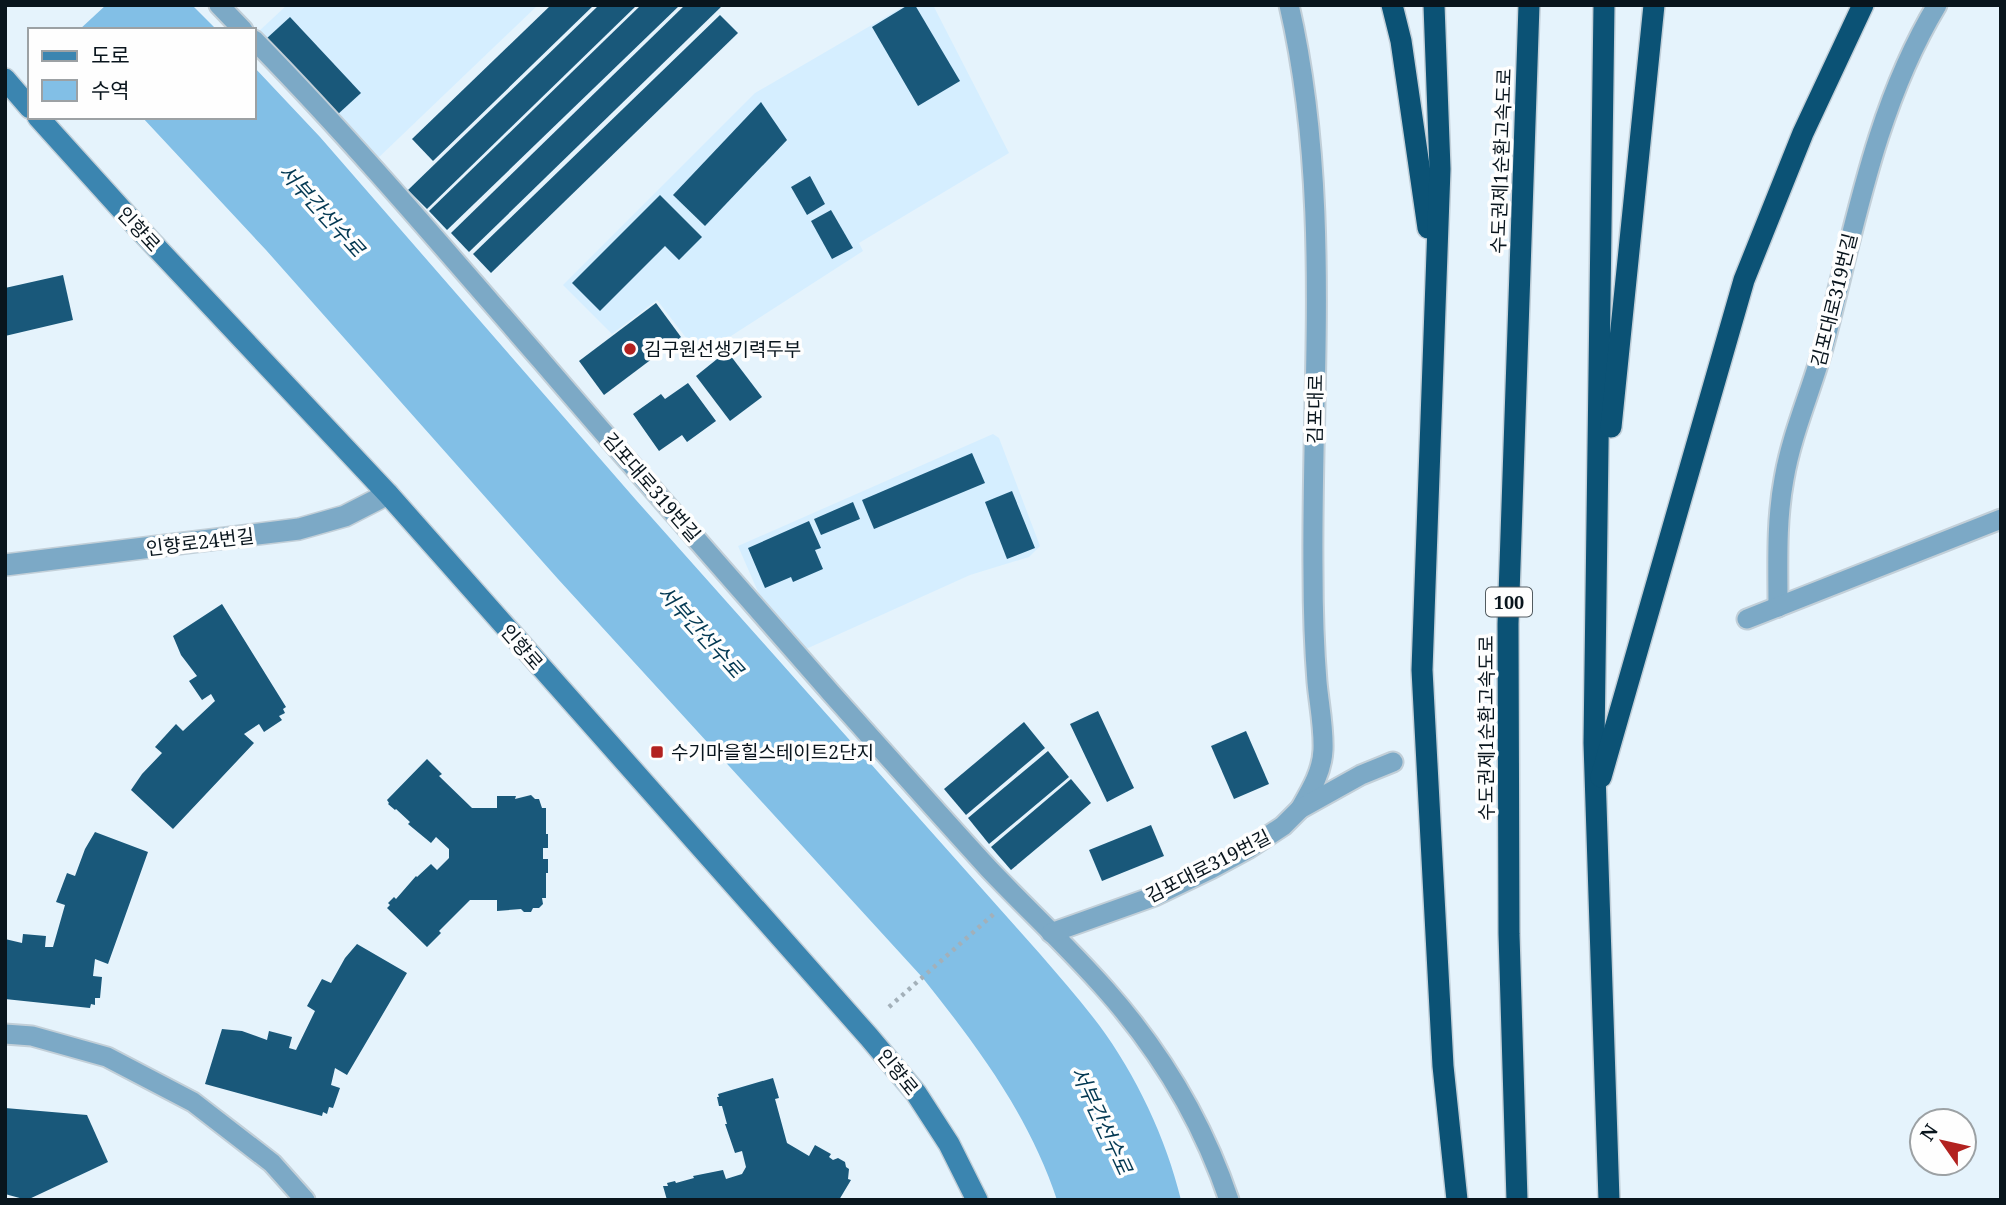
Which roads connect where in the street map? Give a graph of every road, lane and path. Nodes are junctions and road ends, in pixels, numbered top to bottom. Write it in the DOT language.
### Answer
graph roads {
  1 [pos="219,5"];
  2 [pos="1289,5"];
  3 [pos="1392,5"];
  4 [pos="1434,5"];
  5 [pos="1529,5"];
  6 [pos="1604,5"];
  7 [pos="1654,5"];
  8 [pos="1863,5"];
  9 [pos="1937,5"];
  10 [pos="241,28"];
  11 [pos="256,42"];
  12 [pos="5,79"];
  13 [pos="28,106"];
  14 [pos="40,119"];
  15 [pos="1435,278"];
  16 [pos="388,494"];
  17 [pos="2001,519"];
  18 [pos="1597,561"];
  19 [pos="5,565"];
  20 [pos="1778,607"];
  21 [pos="1747,620"];
  22 [pos="1393,762"];
  23 [pos="1596,796"];
  24 [pos="1300,809"];
  25 [pos="1005,904"];
  26 [pos="1051,933"];
  27 [pos="889,1007"];
  28 [pos="5,1034"];
  29 [pos="305,1200"];
  30 [pos="977,1200"];
  31 [pos="1229,1200"];
  32 [pos="1457,1200"];
  33 [pos="1517,1200"];
  34 [pos="1609,1200"];
  1 -- 10 [label="lane"];
  2 -- 24 [label="lane, 김포대로"];
  3 -- 15 [label="highway"];
  4 -- 15 [label="highway"];
  5 -- 33 [label="highway, 수도권제1순환고속도로 / 100"];
  6 -- 18 [label="highway"];
  7 -- 18 [label="highway"];
  8 -- 23 [label="highway"];
  9 -- 20 [label="lane, 김포대로319번길"];
  11 -- 26 [label="lane, 김포대로319번길"];
  12 -- 13 [label="street"];
  14 -- 16 [label="street, 인향로"];
  15 -- 32 [label="highway"];
  16 -- 19 [label="street, 인향로24번길"];
  16 -- 30 [label="street, 인향로"];
  17 -- 20 [label="lane"];
  18 -- 23 [label="highway"];
  20 -- 21 [label="lane"];
  22 -- 24 [label="lane, 김포대로319번길"];
  23 -- 34 [label="highway"];
  24 -- 26 [label="lane, 김포대로319번길"];
  25 -- 27 [label="path"];
  26 -- 31 [label="lane, 김포대로319번길"];
  28 -- 29 [label="lane"];
}
